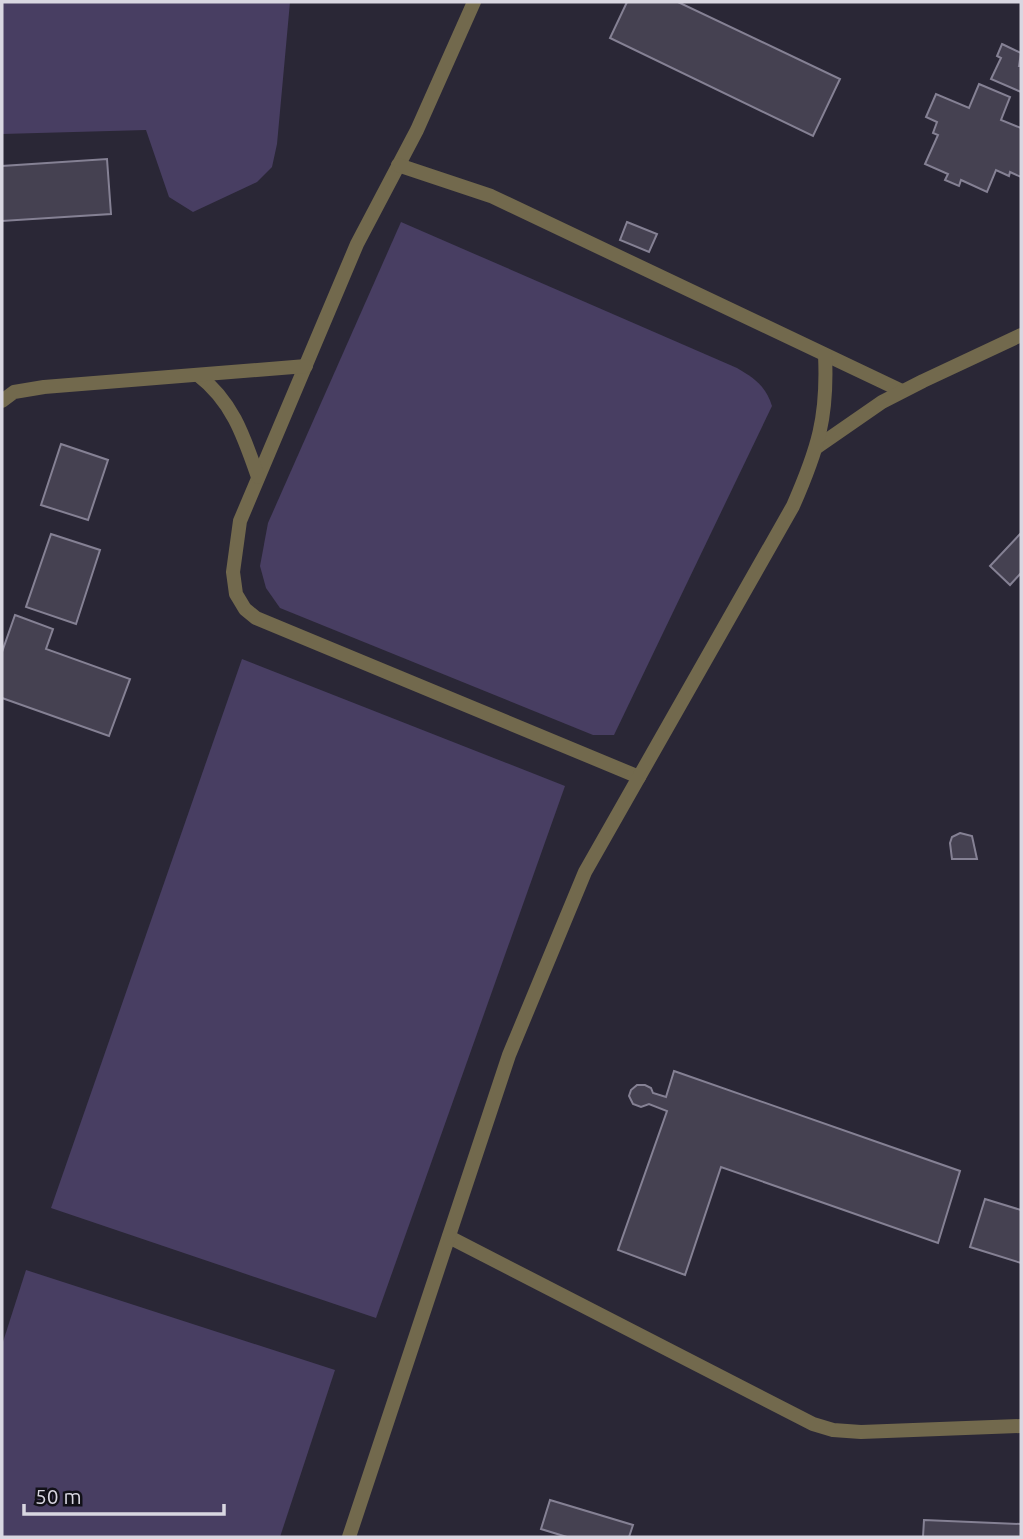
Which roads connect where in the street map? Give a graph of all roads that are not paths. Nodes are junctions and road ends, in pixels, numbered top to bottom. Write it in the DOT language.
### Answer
graph roads {
  1 [pos="474,2"];
  2 [pos="398,164"];
  3 [pos="1021,335"];
  4 [pos="825,355"];
  5 [pos="306,366"];
  6 [pos="198,375"];
  7 [pos="902,391"];
  8 [pos="2,401"];
  9 [pos="817,447"];
  10 [pos="258,477"];
  11 [pos="639,777"];
  12 [pos="449,1237"];
  13 [pos="1021,1426"];
  14 [pos="349,1537"];
  1 -- 2 [label="lane"];
  2 -- 4 [label="lane"];
  2 -- 5 [label="lane"];
  3 -- 7 [label="lane"];
  4 -- 7 [label="lane"];
  4 -- 9 [label="lane"];
  5 -- 6 [label="lane"];
  5 -- 10 [label="lane"];
  6 -- 8 [label="lane"];
  6 -- 10 [label="lane"];
  7 -- 9 [label="lane"];
  9 -- 11 [label="lane"];
  10 -- 11 [label="lane"];
  11 -- 12 [label="lane"];
  12 -- 13 [label="lane"];
  12 -- 14 [label="lane"];
}
